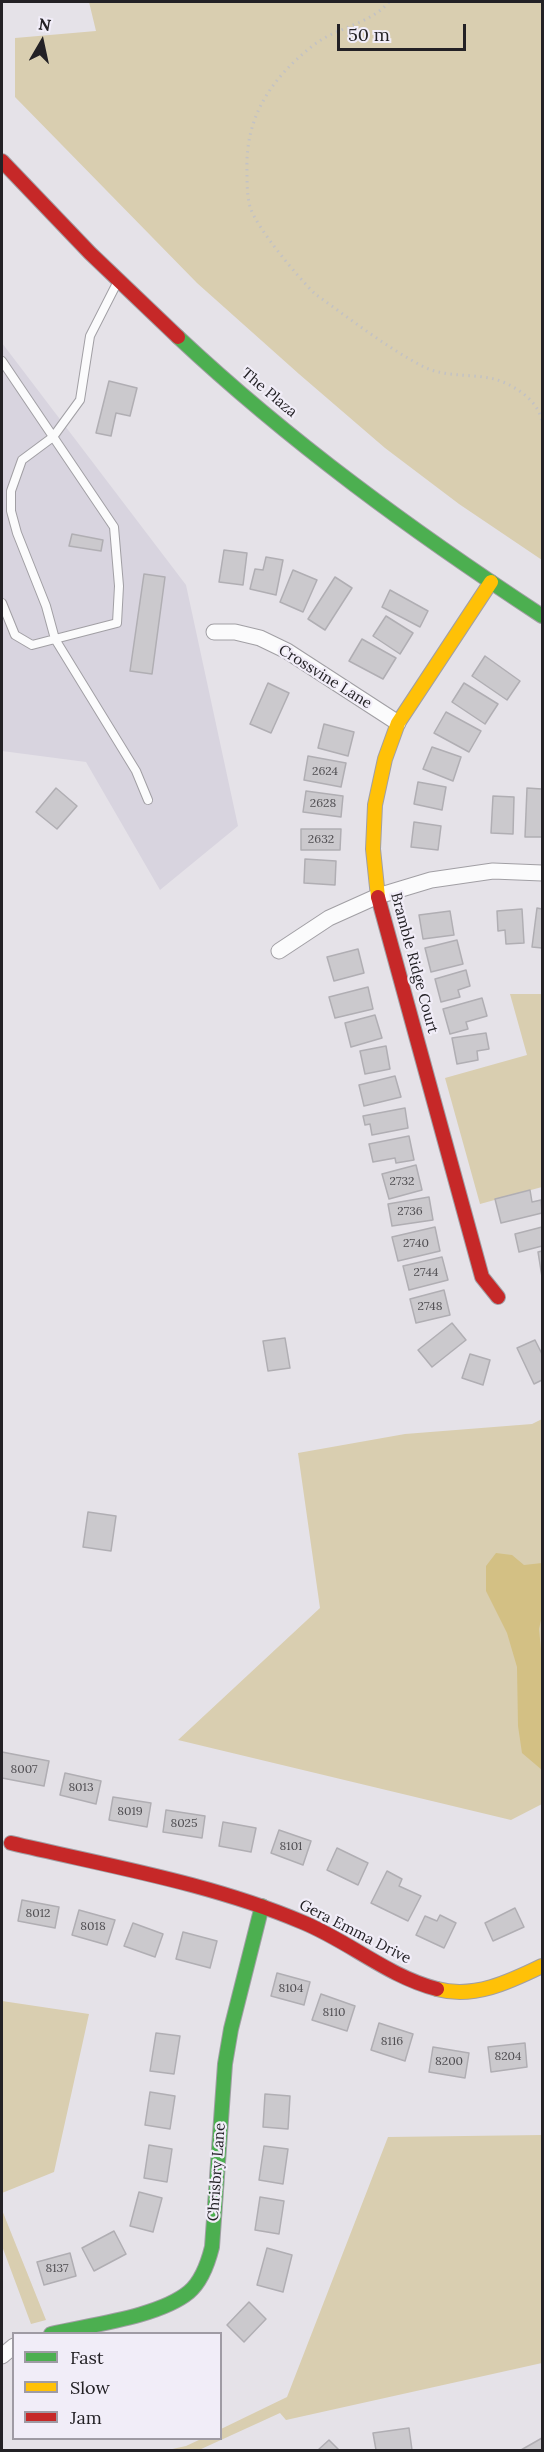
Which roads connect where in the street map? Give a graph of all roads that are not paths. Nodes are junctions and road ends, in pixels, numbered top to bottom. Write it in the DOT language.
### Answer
graph roads {
  1 [pos="2,161"];
  2 [pos="118,279"];
  3 [pos="2,361"];
  4 [pos="53,437"];
  5 [pos="491,582"];
  6 [pos="2,603"];
  7 [pos="543,616"];
  8 [pos="214,632"];
  9 [pos="55,639"];
  10 [pos="398,723"];
  11 [pos="148,800"];
  12 [pos="543,873"];
  13 [pos="378,897"];
  14 [pos="279,951"];
  15 [pos="498,1297"];
  16 [pos="11,1844"];
  17 [pos="262,1906"];
  18 [pos="543,1966"];
  19 [pos="59,2332"];
  1 -- 2 [label="street, The Plaza"];
  2 -- 4 [label="lane"];
  2 -- 5 [label="street, The Plaza"];
  3 -- 4 [label="lane"];
  4 -- 9 [label="lane"];
  4 -- 9 [label="lane"];
  5 -- 7 [label="street, The Plaza"];
  5 -- 10 [label="street, Bramble Ridge Court"];
  6 -- 9 [label="lane"];
  8 -- 10 [label="street, Crossvine Lane"];
  9 -- 11 [label="lane"];
  10 -- 13 [label="street, Bramble Ridge Court"];
  12 -- 13 [label="street"];
  13 -- 14 [label="street"];
  13 -- 15 [label="street, Bramble Ridge Court"];
  16 -- 17 [label="street, Gera Emma Drive"];
  17 -- 18 [label="street, Gera Emma Drive"];
  17 -- 19 [label="street, Chrisbry Lane"];
}
